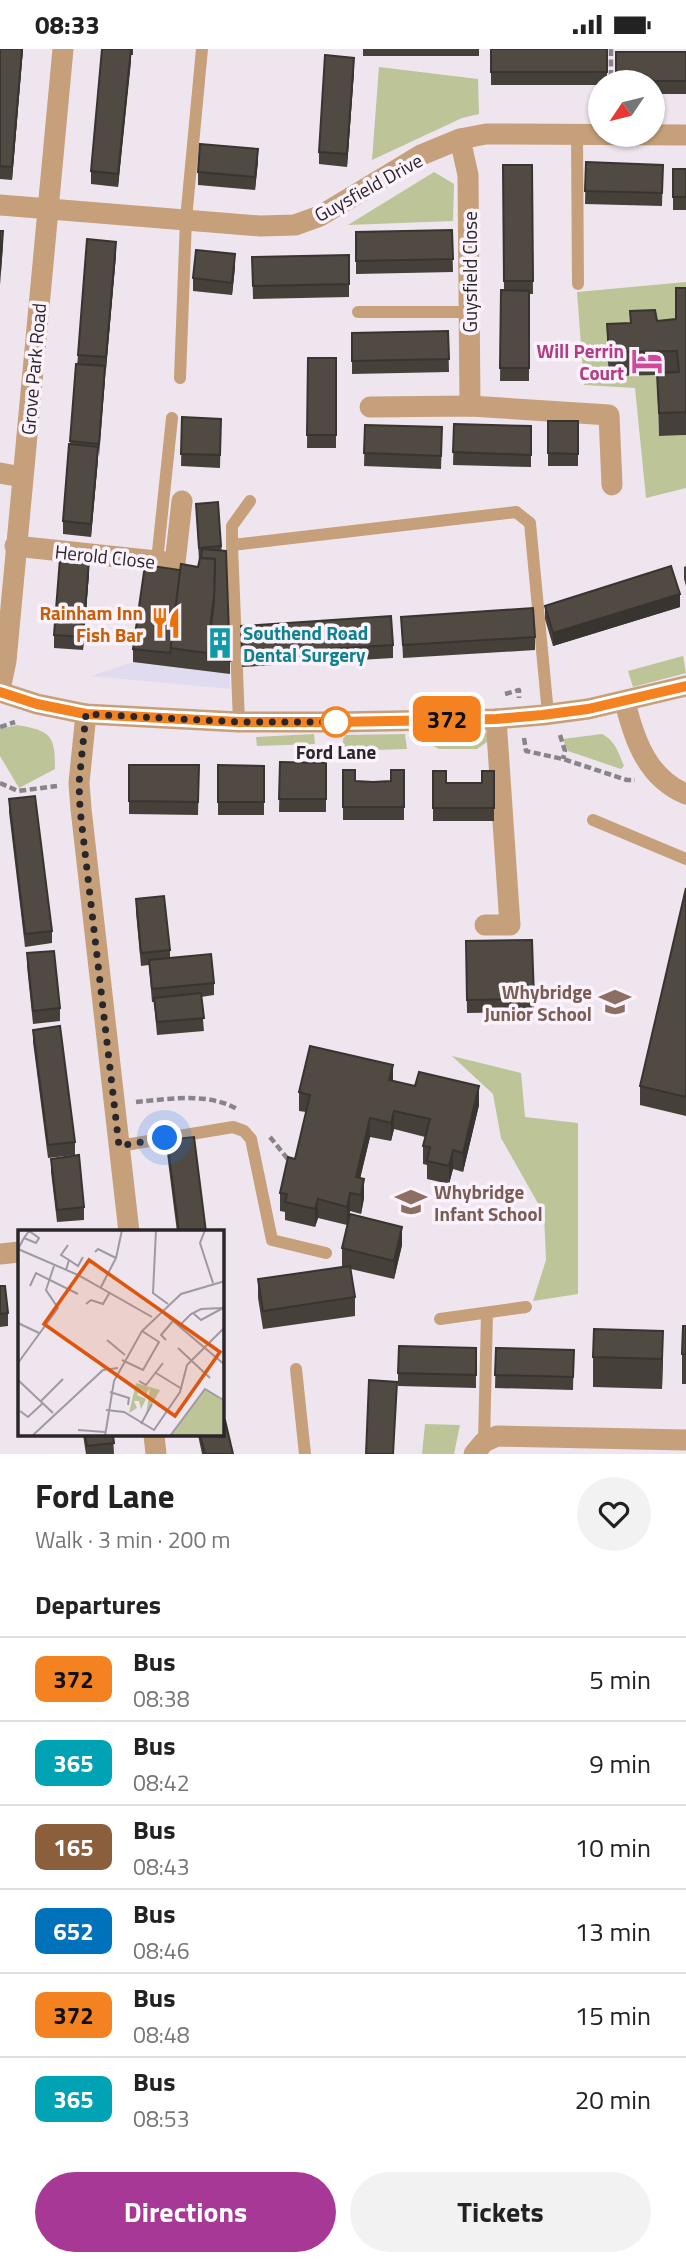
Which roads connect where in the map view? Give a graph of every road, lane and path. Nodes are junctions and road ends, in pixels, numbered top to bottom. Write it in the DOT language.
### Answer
graph roads {
  1 [pos="63,49"];
  2 [pos="202,49"];
  3 [pos="611,49"];
  4 [pos="611,70"];
  5 [pos="578,134"];
  6 [pos="686,135"];
  7 [pos="460,139"];
  8 [pos="0,205"];
  9 [pos="48,211"];
  10 [pos="186,219"];
  11 [pos="578,284"];
  12 [pos="358,312"];
  13 [pos="469,312"];
  14 [pos="180,378"];
  15 [pos="470,406"];
  16 [pos="370,407"];
  17 [pos="172,418"];
  18 [pos="0,473"];
  19 [pos="22,477"];
  20 [pos="612,485"];
  21 [pos="182,501"];
  22 [pos="250,501"];
  23 [pos="232,545"];
  24 [pos="15,546"];
  25 [pos="157,561"];
  26 [pos="686,686"];
  27 [pos="0,691"];
  28 [pos="625,702"];
  29 [pos="86,714"];
  30 [pos="548,714"];
  31 [pos="496,719"];
  32 [pos="15,722"];
  33 [pos="239,722"];
  34 [pos="0,727"];
  35 [pos="523,730"];
  36 [pos="560,735"];
  37 [pos="563,759"];
  38 [pos="642,779"];
  39 [pos="0,783"];
  40 [pos="79,783"];
  41 [pos="686,794"];
  42 [pos="593,820"];
  43 [pos="686,859"];
  44 [pos="485,926"];
  45 [pos="119,1146"];
  46 [pos="129,1230"];
  47 [pos="18,1251"];
  48 [pos="326,1253"];
  49 [pos="0,1254"];
  50 [pos="526,1307"];
  51 [pos="486,1313"];
  52 [pos="440,1319"];
  53 [pos="296,1369"];
  54 [pos="686,1440"];
  55 [pos="574,1446"];
  56 [pos="479,1448"];
  57 [pos="304,1454"];
  1 -- 9 [label="street, Grove Park Road"];
  2 -- 10 [label="lane"];
  3 -- 4 [label="path"];
  5 -- 6 [label="street, Guysfield Drive"];
  5 -- 7 [label="street, Guysfield Drive"];
  5 -- 11 [label="lane"];
  7 -- 10 [label="street, Guysfield Drive"];
  7 -- 13 [label="street, Guysfield Close"];
  8 -- 9 [label="street, Guysfield Drive"];
  9 -- 10 [label="street, Guysfield Drive"];
  9 -- 19 [label="street, Grove Park Road"];
  10 -- 14 [label="lane"];
  12 -- 13 [label="lane"];
  13 -- 15 [label="street, Guysfield Close"];
  15 -- 16 [label="street"];
  15 -- 20 [label="street"];
  17 -- 25 [label="lane"];
  18 -- 19 [label="street"];
  19 -- 24 [label="street, Grove Park Road"];
  21 -- 25 [label="street, Herold Close"];
  22 -- 23 [label="lane"];
  23 -- 30 [label="lane"];
  23 -- 33 [label="lane"];
  24 -- 25 [label="street, Herold Close"];
  24 -- 27 [label="street, Grove Park Road"];
  26 -- 28 [label="street"];
  27 -- 29 [label="street"];
  28 -- 30 [label="street"];
  28 -- 41 [label="street"];
  29 -- 33 [label="street"];
  29 -- 40 [label="street"];
  30 -- 31 [label="street"];
  31 -- 33 [label="street"];
  31 -- 44 [label="street"];
  32 -- 34 [label="path"];
  35 -- 37 [label="path"];
  36 -- 37 [label="path"];
  37 -- 38 [label="path"];
  39 -- 40 [label="path"];
  40 -- 45 [label="street"];
  42 -- 43 [label="lane"];
  45 -- 46 [label="street"];
  45 -- 48 [label="lane"];
  47 -- 49 [label="street"];
  50 -- 51 [label="lane"];
  51 -- 52 [label="lane"];
  51 -- 56 [label="lane"];
  53 -- 57 [label="lane"];
  54 -- 55 [label="street"];
  55 -- 56 [label="street"];
}
